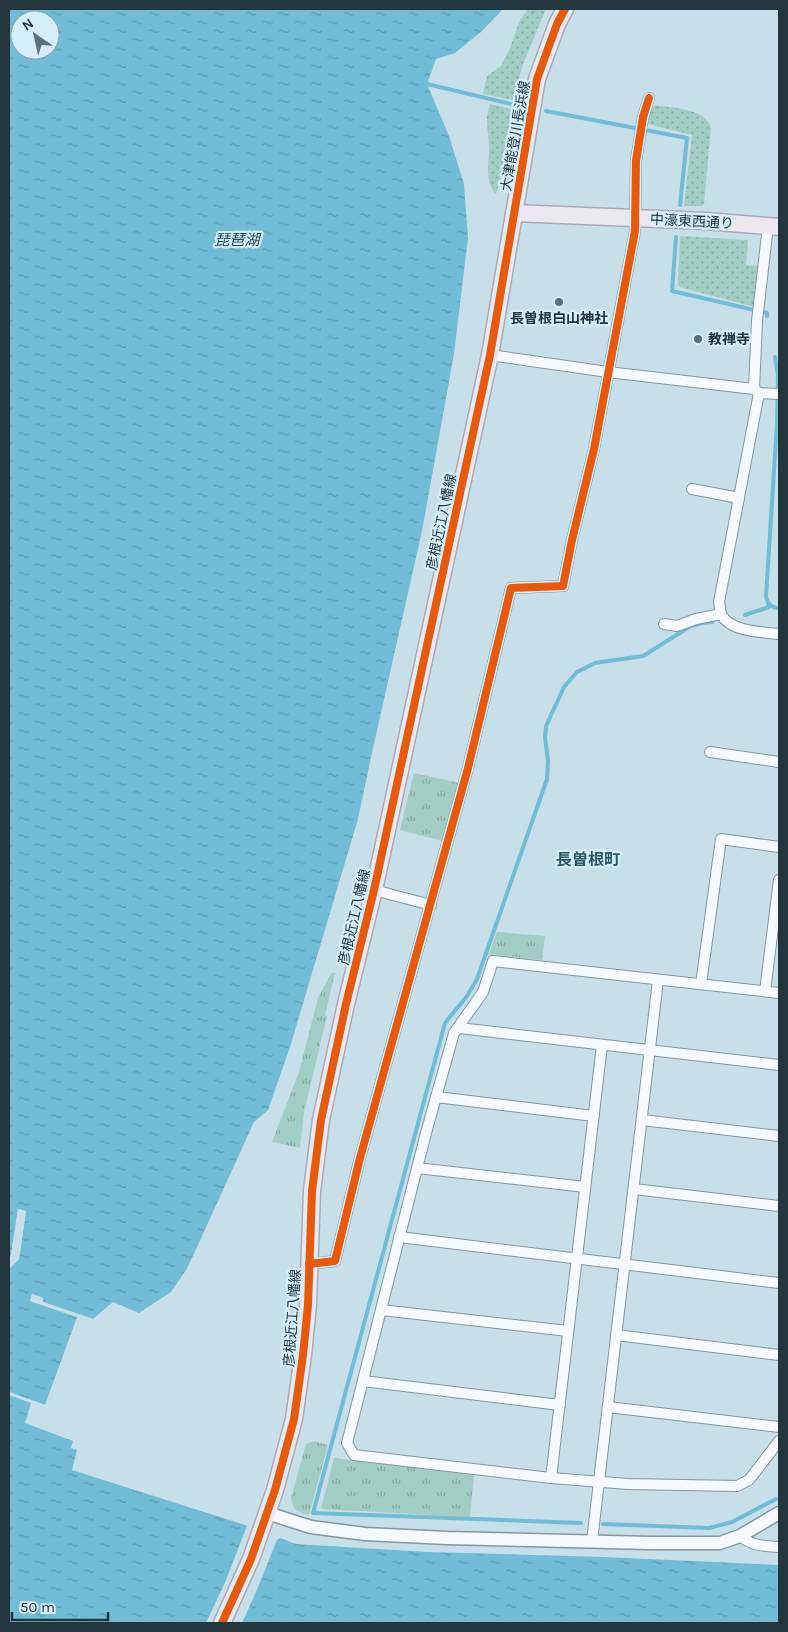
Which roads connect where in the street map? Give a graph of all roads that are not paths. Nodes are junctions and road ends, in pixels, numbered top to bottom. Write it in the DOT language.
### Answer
graph roads {
  1 [pos="564,9"];
  2 [pos="649,98"];
  3 [pos="514,213"];
  4 [pos="635,218"];
  5 [pos="773,226"];
  6 [pos="490,355"];
  7 [pos="608,372"];
  8 [pos="756,391"];
  9 [pos="776,394"];
  10 [pos="692,489"];
  11 [pos="739,498"];
  12 [pos="721,614"];
  13 [pos="664,624"];
  14 [pos="779,634"];
  15 [pos="710,752"];
  16 [pos="779,762"];
  17 [pos="779,847"];
  18 [pos="779,880"];
  19 [pos="374,890"];
  20 [pos="431,904"];
  21 [pos="658,980"];
  22 [pos="701,984"];
  23 [pos="765,991"];
  24 [pos="779,993"];
  25 [pos="459,1028"];
  26 [pos="602,1045"];
  27 [pos="650,1050"];
  28 [pos="779,1065"];
  29 [pos="436,1097"];
  30 [pos="594,1116"];
  31 [pos="642,1120"];
  32 [pos="779,1136"];
  33 [pos="417,1168"];
  34 [pos="585,1187"];
  35 [pos="634,1189"];
  36 [pos="779,1206"];
  37 [pos="400,1237"];
  38 [pos="577,1258"];
  39 [pos="309,1264"];
  40 [pos="625,1264"];
  41 [pos="779,1283"];
  42 [pos="382,1310"];
  43 [pos="568,1331"];
  44 [pos="616,1335"];
  45 [pos="779,1354"];
  46 [pos="363,1381"];
  47 [pos="560,1405"];
  48 [pos="608,1407"];
  49 [pos="779,1427"];
  50 [pos="779,1441"];
  51 [pos="551,1478"];
  52 [pos="600,1481"];
  53 [pos="779,1513"];
  54 [pos="265,1518"];
  55 [pos="740,1536"];
  56 [pos="592,1541"];
  57 [pos="779,1546"];
  58 [pos="222,1623"];
  1 -- 3 [label="main road, 大津能登川長浜線"];
  2 -- 4 [label="street"];
  3 -- 4 [label="main road, 中濠東西通り"];
  3 -- 6 [label="main road, 彦根近江八幡線"];
  4 -- 5 [label="main road, 中濠東西通り"];
  4 -- 7 [label="street"];
  5 -- 8 [label="street"];
  6 -- 7 [label="street"];
  6 -- 19 [label="main road, 彦根近江八幡線"];
  7 -- 8 [label="street"];
  7 -- 20 [label="street"];
  8 -- 9 [label="street"];
  8 -- 11 [label="street"];
  10 -- 11 [label="street"];
  11 -- 12 [label="street"];
  12 -- 13 [label="street"];
  12 -- 14 [label="street"];
  15 -- 16 [label="street"];
  17 -- 22 [label="street"];
  18 -- 23 [label="street"];
  19 -- 20 [label="street"];
  19 -- 39 [label="main road, 彦根近江八幡線"];
  20 -- 39 [label="street"];
  21 -- 22 [label="street"];
  21 -- 25 [label="street"];
  21 -- 27 [label="street"];
  22 -- 23 [label="street"];
  23 -- 24 [label="street"];
  25 -- 26 [label="street"];
  25 -- 29 [label="street"];
  26 -- 27 [label="street"];
  26 -- 30 [label="street"];
  27 -- 28 [label="street"];
  27 -- 31 [label="street"];
  29 -- 30 [label="street"];
  29 -- 33 [label="street"];
  30 -- 34 [label="street"];
  31 -- 32 [label="street"];
  31 -- 35 [label="street"];
  33 -- 34 [label="street"];
  33 -- 37 [label="street"];
  34 -- 38 [label="street"];
  35 -- 36 [label="street"];
  35 -- 40 [label="street"];
  37 -- 38 [label="street"];
  37 -- 42 [label="street"];
  38 -- 40 [label="street"];
  38 -- 43 [label="street"];
  39 -- 54 [label="main road, 彦根近江八幡線"];
  40 -- 41 [label="street"];
  40 -- 44 [label="street"];
  42 -- 43 [label="street"];
  42 -- 46 [label="street"];
  43 -- 47 [label="street"];
  44 -- 45 [label="street"];
  44 -- 48 [label="street"];
  46 -- 47 [label="street"];
  46 -- 51 [label="street"];
  47 -- 51 [label="street"];
  48 -- 49 [label="street"];
  48 -- 52 [label="street"];
  50 -- 52 [label="street"];
  51 -- 52 [label="street"];
  52 -- 56 [label="street"];
  53 -- 55 [label="street"];
  54 -- 56 [label="street"];
  54 -- 58 [label="main road, 彦根近江八幡線"];
  55 -- 56 [label="street"];
  55 -- 57 [label="street"];
}
